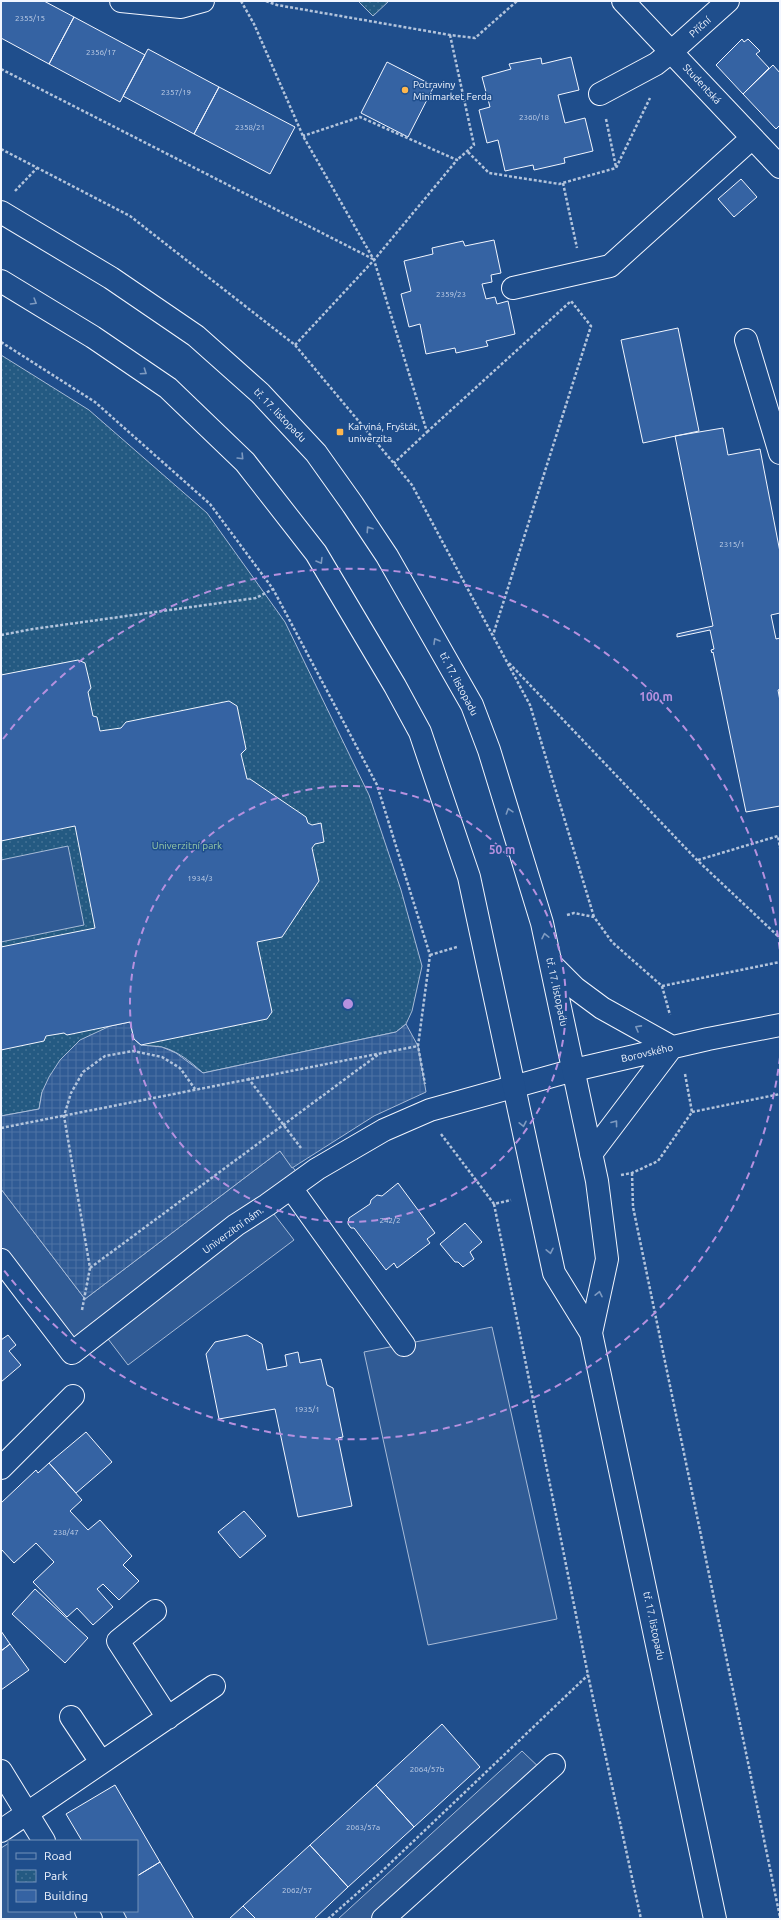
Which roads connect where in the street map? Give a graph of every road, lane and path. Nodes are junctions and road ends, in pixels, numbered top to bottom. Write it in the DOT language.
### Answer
graph roads {
  1 [pos="121,1"];
  2 [pos="203,1"];
  3 [pos="241,1"];
  4 [pos="266,1"];
  5 [pos="517,1"];
  6 [pos="623,1"];
  7 [pos="728,1"];
  8 [pos="450,35"];
  9 [pos="672,52"];
  10 [pos="1,69"];
  11 [pos="600,94"];
  12 [pos="651,96"];
  13 [pos="303,136"];
  14 [pos="752,138"];
  15 [pos="468,152"];
  16 [pos="457,160"];
  17 [pos="780,167"];
  18 [pos="37,168"];
  19 [pos="616,168"];
  20 [pos="563,183"];
  21 [pos="6,204"];
  22 [pos="374,260"];
  23 [pos="583,272"];
  24 [pos="1,281"];
  25 [pos="513,288"];
  26 [pos="571,302"];
  27 [pos="746,340"];
  28 [pos="1,342"];
  29 [pos="295,345"];
  30 [pos="427,432"];
  31 [pos="780,453"];
  32 [pos="394,463"];
  33 [pos="273,589"];
  34 [pos="1,635"];
  35 [pos="493,636"];
  36 [pos="506,660"];
  37 [pos="780,848"];
  38 [pos="697,860"];
  39 [pos="780,938"];
  40 [pos="430,955"];
  41 [pos="780,962"];
  42 [pos="551,964"];
  43 [pos="662,986"];
  44 [pos="780,1025"];
  45 [pos="418,1046"];
  46 [pos="672,1047"];
  47 [pos="380,1053"];
  48 [pos="574,1070"];
  49 [pos="248,1078"];
  50 [pos="514,1086"];
  51 [pos="195,1089"];
  52 [pos="780,1094"];
  53 [pos="692,1112"];
  54 [pos="64,1116"];
  55 [pos="284,1126"];
  56 [pos="1,1128"];
  57 [pos="591,1154"];
  58 [pos="317,1169"];
  59 [pos="632,1173"];
  60 [pos="291,1188"];
  61 [pos="494,1204"];
  62 [pos="1,1260"];
  63 [pos="90,1268"];
  64 [pos="81,1315"];
  65 [pos="591,1333"];
  66 [pos="404,1345"];
  67 [pos="72,1396"];
  68 [pos="1,1468"];
  69 [pos="155,1610"];
  70 [pos="588,1675"];
  71 [pos="214,1686"];
  72 [pos="71,1717"];
  73 [pos="168,1718"];
  74 [pos="101,1762"];
  75 [pos="554,1765"];
  76 [pos="1,1771"];
  77 [pos="27,1814"];
  78 [pos="1,1831"];
  79 [pos="43,1840"];
  80 [pos="780,1917"];
  81 [pos="328,1919"];
  82 [pos="383,1919"];
  83 [pos="641,1919"];
  84 [pos="715,1919"];
  1 -- 2 [label="main road"];
  3 -- 13 [label="path"];
  4 -- 8 [label="path"];
  5 -- 8 [label="path"];
  6 -- 9 [label="main road, Studentská"];
  7 -- 9 [label="main road, Příční"];
  8 -- 15 [label="path"];
  9 -- 11 [label="main road, Příční"];
  9 -- 14 [label="main road, Studentská"];
  10 -- 22 [label="path"];
  11 -- 19 [label="path"];
  12 -- 19 [label="path"];
  13 -- 16 [label="path"];
  13 -- 22 [label="path"];
  14 -- 17 [label="main road, Studentská"];
  14 -- 23 [label="main road"];
  15 -- 16 [label="path"];
  15 -- 20 [label="path"];
  16 -- 22 [label="path"];
  18 -- 21 [label="path"];
  19 -- 20 [label="path"];
  20 -- 23 [label="path"];
  42 -- 21 [label="main road, tř. 17. listopadu, one-way"];
  22 -- 29 [label="path"];
  22 -- 30 [label="path"];
  23 -- 25 [label="main road"];
  23 -- 26 [label="path"];
  24 -- 50 [label="main road, tř. 17. listopadu, one-way"];
  26 -- 30 [label="path"];
  26 -- 35 [label="path"];
  27 -- 31 [label="main road"];
  28 -- 33 [label="path"];
  30 -- 32 [label="path"];
  33 -- 34 [label="path"];
  33 -- 40 [label="path"];
  36 -- 38 [label="path"];
  37 -- 38 [label="path"];
  38 -- 39 [label="path"];
  41 -- 43 [label="path"];
  46 -- 42 [label="main road, one-way"];
  42 -- 48 [label="main road, tř. 17. listopadu"];
  44 -- 46 [label="main road, Borovského"];
  45 -- 47 [label="path"];
  46 -- 48 [label="main road, Borovského"];
  57 -- 46 [label="main road, one-way"];
  47 -- 49 [label="path"];
  47 -- 55 [label="path"];
  48 -- 50 [label="main road, Borovského"];
  48 -- 57 [label="main road, tř. 17. listopadu"];
  49 -- 51 [label="path"];
  49 -- 55 [label="path"];
  50 -- 58 [label="main road, Univerzitní nám."];
  50 -- 65 [label="main road, tř. 17. listopadu, one-way"];
  51 -- 54 [label="path"];
  51 -- 54 [label="path"];
  52 -- 53 [label="path"];
  54 -- 56 [label="path"];
  54 -- 63 [label="path"];
  55 -- 58 [label="path"];
  55 -- 63 [label="path"];
  65 -- 57 [label="main road, tř. 17. listopadu, one-way"];
  58 -- 60 [label="main road, Univerzitní nám."];
  59 -- 80 [label="path"];
  60 -- 62 [label="main road, Univerzitní nám."];
  60 -- 66 [label="main road"];
  61 -- 70 [label="path"];
  63 -- 64 [label="path"];
  65 -- 84 [label="main road, tř. 17. listopadu"];
  67 -- 68 [label="main road"];
  69 -- 73 [label="main road"];
  70 -- 81 [label="path"];
  70 -- 83 [label="path"];
  71 -- 73 [label="main road"];
  72 -- 74 [label="main road"];
  73 -- 74 [label="main road"];
  74 -- 77 [label="main road"];
  75 -- 82 [label="main road"];
  76 -- 77 [label="main road"];
  77 -- 78 [label="main road"];
  77 -- 79 [label="main road"];
}
